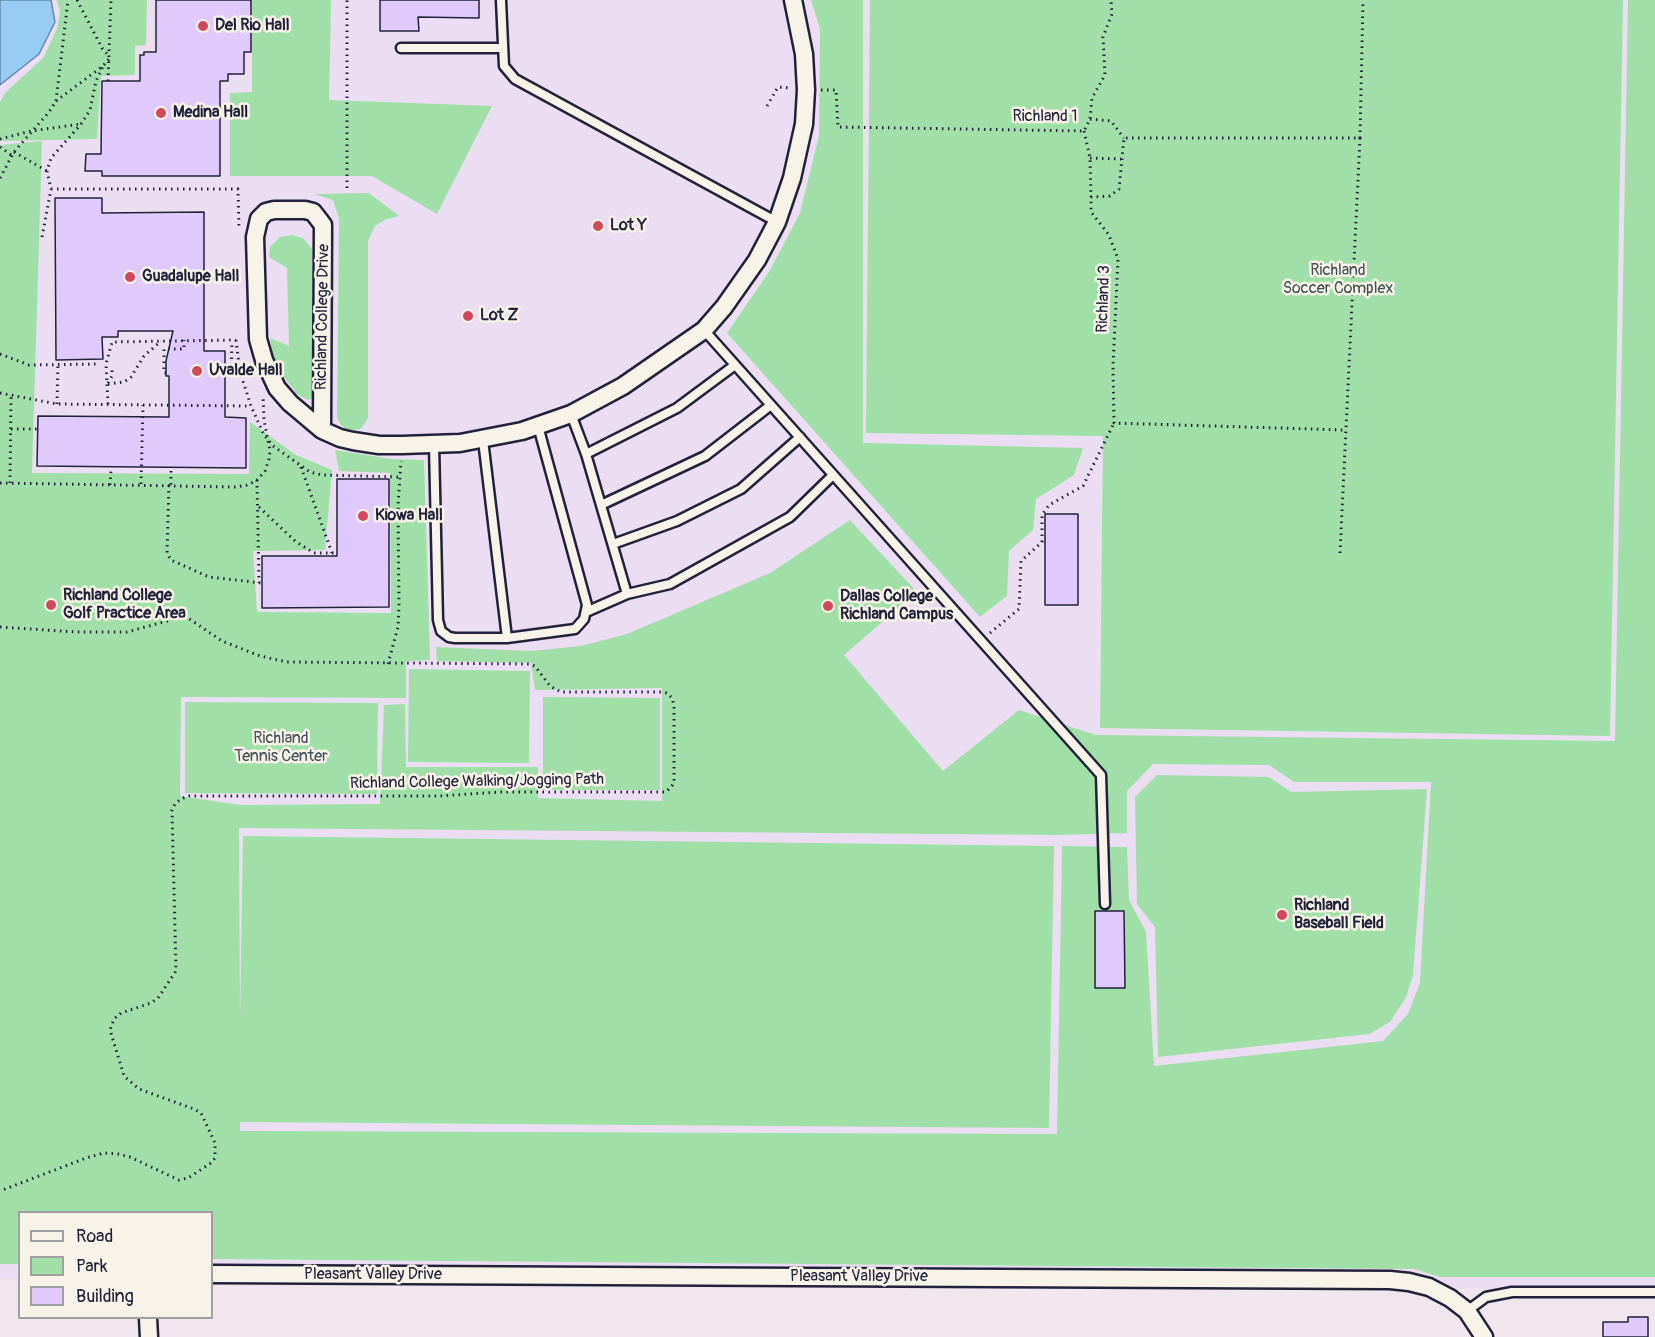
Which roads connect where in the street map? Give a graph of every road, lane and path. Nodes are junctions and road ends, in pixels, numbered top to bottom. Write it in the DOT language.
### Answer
graph roads {
  1 [pos="68,0"];
  2 [pos="76,0"];
  3 [pos="111,0"];
  4 [pos="347,0"];
  5 [pos="501,0"];
  6 [pos="793,0"];
  7 [pos="1111,0"];
  8 [pos="1364,0"];
  9 [pos="401,48"];
  10 [pos="502,48"];
  11 [pos="110,58"];
  12 [pos="103,66"];
  13 [pos="108,81"];
  14 [pos="791,88"];
  15 [pos="821,90"];
  16 [pos="56,101"];
  17 [pos="767,105"];
  18 [pos="1090,119"];
  19 [pos="81,124"];
  20 [pos="31,131"];
  21 [pos="1084,131"];
  22 [pos="1124,138"];
  23 [pos="1360,138"];
  24 [pos="0,139"];
  25 [pos="0,147"];
  26 [pos="13,153"];
  27 [pos="1090,158"];
  28 [pos="1121,159"];
  29 [pos="47,171"];
  30 [pos="0,178"];
  31 [pos="347,188"];
  32 [pos="51,189"];
  33 [pos="238,189"];
  34 [pos="1091,197"];
  35 [pos="239,207"];
  36 [pos="246,208"];
  37 [pos="777,222"];
  38 [pos="42,237"];
  39 [pos="704,330"];
  40 [pos="184,340"];
  41 [pos="236,340"];
  42 [pos="162,341"];
  43 [pos="0,354"];
  44 [pos="58,363"];
  45 [pos="100,364"];
  46 [pos="735,365"];
  47 [pos="112,368"];
  48 [pos="268,370"];
  49 [pos="166,374"];
  50 [pos="229,375"];
  51 [pos="108,384"];
  52 [pos="0,393"];
  53 [pos="11,395"];
  54 [pos="57,404"];
  55 [pos="108,404"];
  56 [pos="143,405"];
  57 [pos="771,405"];
  58 [pos="250,406"];
  59 [pos="572,414"];
  60 [pos="1114,423"];
  61 [pos="538,426"];
  62 [pos="10,429"];
  63 [pos="38,429"];
  64 [pos="322,430"];
  65 [pos="1344,430"];
  66 [pos="800,437"];
  67 [pos="483,440"];
  68 [pos="268,441"];
  69 [pos="402,445"];
  70 [pos="434,445"];
  71 [pos="586,454"];
  72 [pos="300,465"];
  73 [pos="111,470"];
  74 [pos="171,471"];
  75 [pos="833,475"];
  76 [pos="400,477"];
  77 [pos="257,480"];
  78 [pos="0,483"];
  79 [pos="10,483"];
  80 [pos="110,485"];
  81 [pos="141,485"];
  82 [pos="170,485"];
  83 [pos="258,505"];
  84 [pos="601,505"];
  85 [pos="613,544"];
  86 [pos="1340,552"];
  87 [pos="627,594"];
  88 [pos="586,612"];
  89 [pos="0,627"];
  90 [pos="507,638"];
  91 [pos="981,641"];
  92 [pos="388,664"];
  93 [pos="1105,904"];
  94 [pos="0,1191"];
  95 [pos="213,1274"];
  96 [pos="1655,1292"];
  97 [pos="1467,1311"];
  98 [pos="148,1319"];
  99 [pos="148,1337"];
  100 [pos="1484,1337"];
  1 -- 16 [label="path"];
  2 -- 11 [label="path"];
  3 -- 11 [label="path"];
  4 -- 31 [label="path"];
  5 -- 10 [label="lane"];
  6 -- 37 [label="street, Richland College Drive"];
  7 -- 18 [label="path, Richland 1"];
  8 -- 23 [label="path"];
  9 -- 10 [label="lane"];
  10 -- 37 [label="lane"];
  11 -- 12 [label="path"];
  11 -- 13 [label="path"];
  12 -- 16 [label="path"];
  12 -- 19 [label="path"];
  14 -- 17 [label="path"];
  15 -- 21 [label="path, Richland 1"];
  16 -- 20 [label="path"];
  18 -- 21 [label="path, Richland 1"];
  18 -- 22 [label="path"];
  19 -- 20 [label="path"];
  19 -- 29 [label="path"];
  20 -- 24 [label="path"];
  20 -- 26 [label="path"];
  21 -- 27 [label="path"];
  22 -- 23 [label="path"];
  22 -- 28 [label="path"];
  23 -- 65 [label="path"];
  25 -- 26 [label="path"];
  26 -- 29 [label="path"];
  26 -- 30 [label="path"];
  27 -- 28 [label="path"];
  27 -- 34 [label="path, Richland 3"];
  28 -- 34 [label="path"];
  29 -- 32 [label="path"];
  32 -- 33 [label="path"];
  32 -- 38 [label="path"];
  34 -- 60 [label="path, Richland 3"];
  35 -- 36 [label="path"];
  37 -- 39 [label="street, Richland College Drive"];
  39 -- 46 [label="lane"];
  39 -- 59 [label="street, Richland College Drive"];
  40 -- 41 [label="path"];
  40 -- 42 [label="path"];
  40 -- 49 [label="path"];
  41 -- 50 [label="path"];
  41 -- 58 [label="path"];
  42 -- 51 [label="path"];
  42 -- 51 [label="path"];
  43 -- 44 [label="path"];
  44 -- 45 [label="path"];
  44 -- 54 [label="path"];
  46 -- 57 [label="lane"];
  46 -- 71 [label="lane"];
  47 -- 51 [label="path"];
  48 -- 64 [label="street, Richland College Drive"];
  48 -- 64 [label="street, Richland College Drive"];
  48 -- 68 [label="path"];
  51 -- 55 [label="path"];
  52 -- 53 [label="path"];
  53 -- 54 [label="path"];
  53 -- 62 [label="path"];
  54 -- 55 [label="path"];
  55 -- 56 [label="path"];
  56 -- 58 [label="path"];
  56 -- 81 [label="path"];
  57 -- 66 [label="lane"];
  57 -- 84 [label="lane"];
  58 -- 68 [label="path"];
  59 -- 61 [label="street, Richland College Drive"];
  59 -- 71 [label="lane"];
  60 -- 65 [label="path"];
  60 -- 91 [label="path"];
  61 -- 67 [label="street, Richland College Drive"];
  61 -- 88 [label="lane"];
  62 -- 63 [label="path"];
  62 -- 79 [label="path"];
  64 -- 69 [label="street, Richland College Drive"];
  65 -- 86 [label="path"];
  66 -- 75 [label="lane"];
  66 -- 85 [label="lane"];
  67 -- 70 [label="street, Richland College Drive"];
  67 -- 90 [label="lane"];
  68 -- 72 [label="path"];
  68 -- 77 [label="path"];
  69 -- 70 [label="street, Richland College Drive"];
  69 -- 76 [label="path"];
  70 -- 90 [label="lane"];
  71 -- 84 [label="lane"];
  72 -- 76 [label="path"];
  72 -- 83 [label="path"];
  73 -- 80 [label="path"];
  74 -- 82 [label="path"];
  75 -- 87 [label="lane"];
  75 -- 91 [label="lane"];
  76 -- 92 [label="path"];
  77 -- 82 [label="path"];
  77 -- 83 [label="path"];
  78 -- 79 [label="path"];
  79 -- 80 [label="path"];
  80 -- 81 [label="path"];
  81 -- 82 [label="path"];
  82 -- 83 [label="path"];
  84 -- 85 [label="lane"];
  85 -- 87 [label="lane"];
  87 -- 88 [label="lane"];
  88 -- 90 [label="lane"];
  89 -- 92 [label="path, Richland College Walking/Jogging Path"];
  91 -- 93 [label="lane"];
  92 -- 94 [label="path, Richland College Walking/Jogging Path"];
  95 -- 97 [label="street, Pleasant Valley Drive"];
  96 -- 97 [label="lane"];
  97 -- 100 [label="street, Pleasant Valley Drive"];
  98 -- 99 [label="street"];
}
